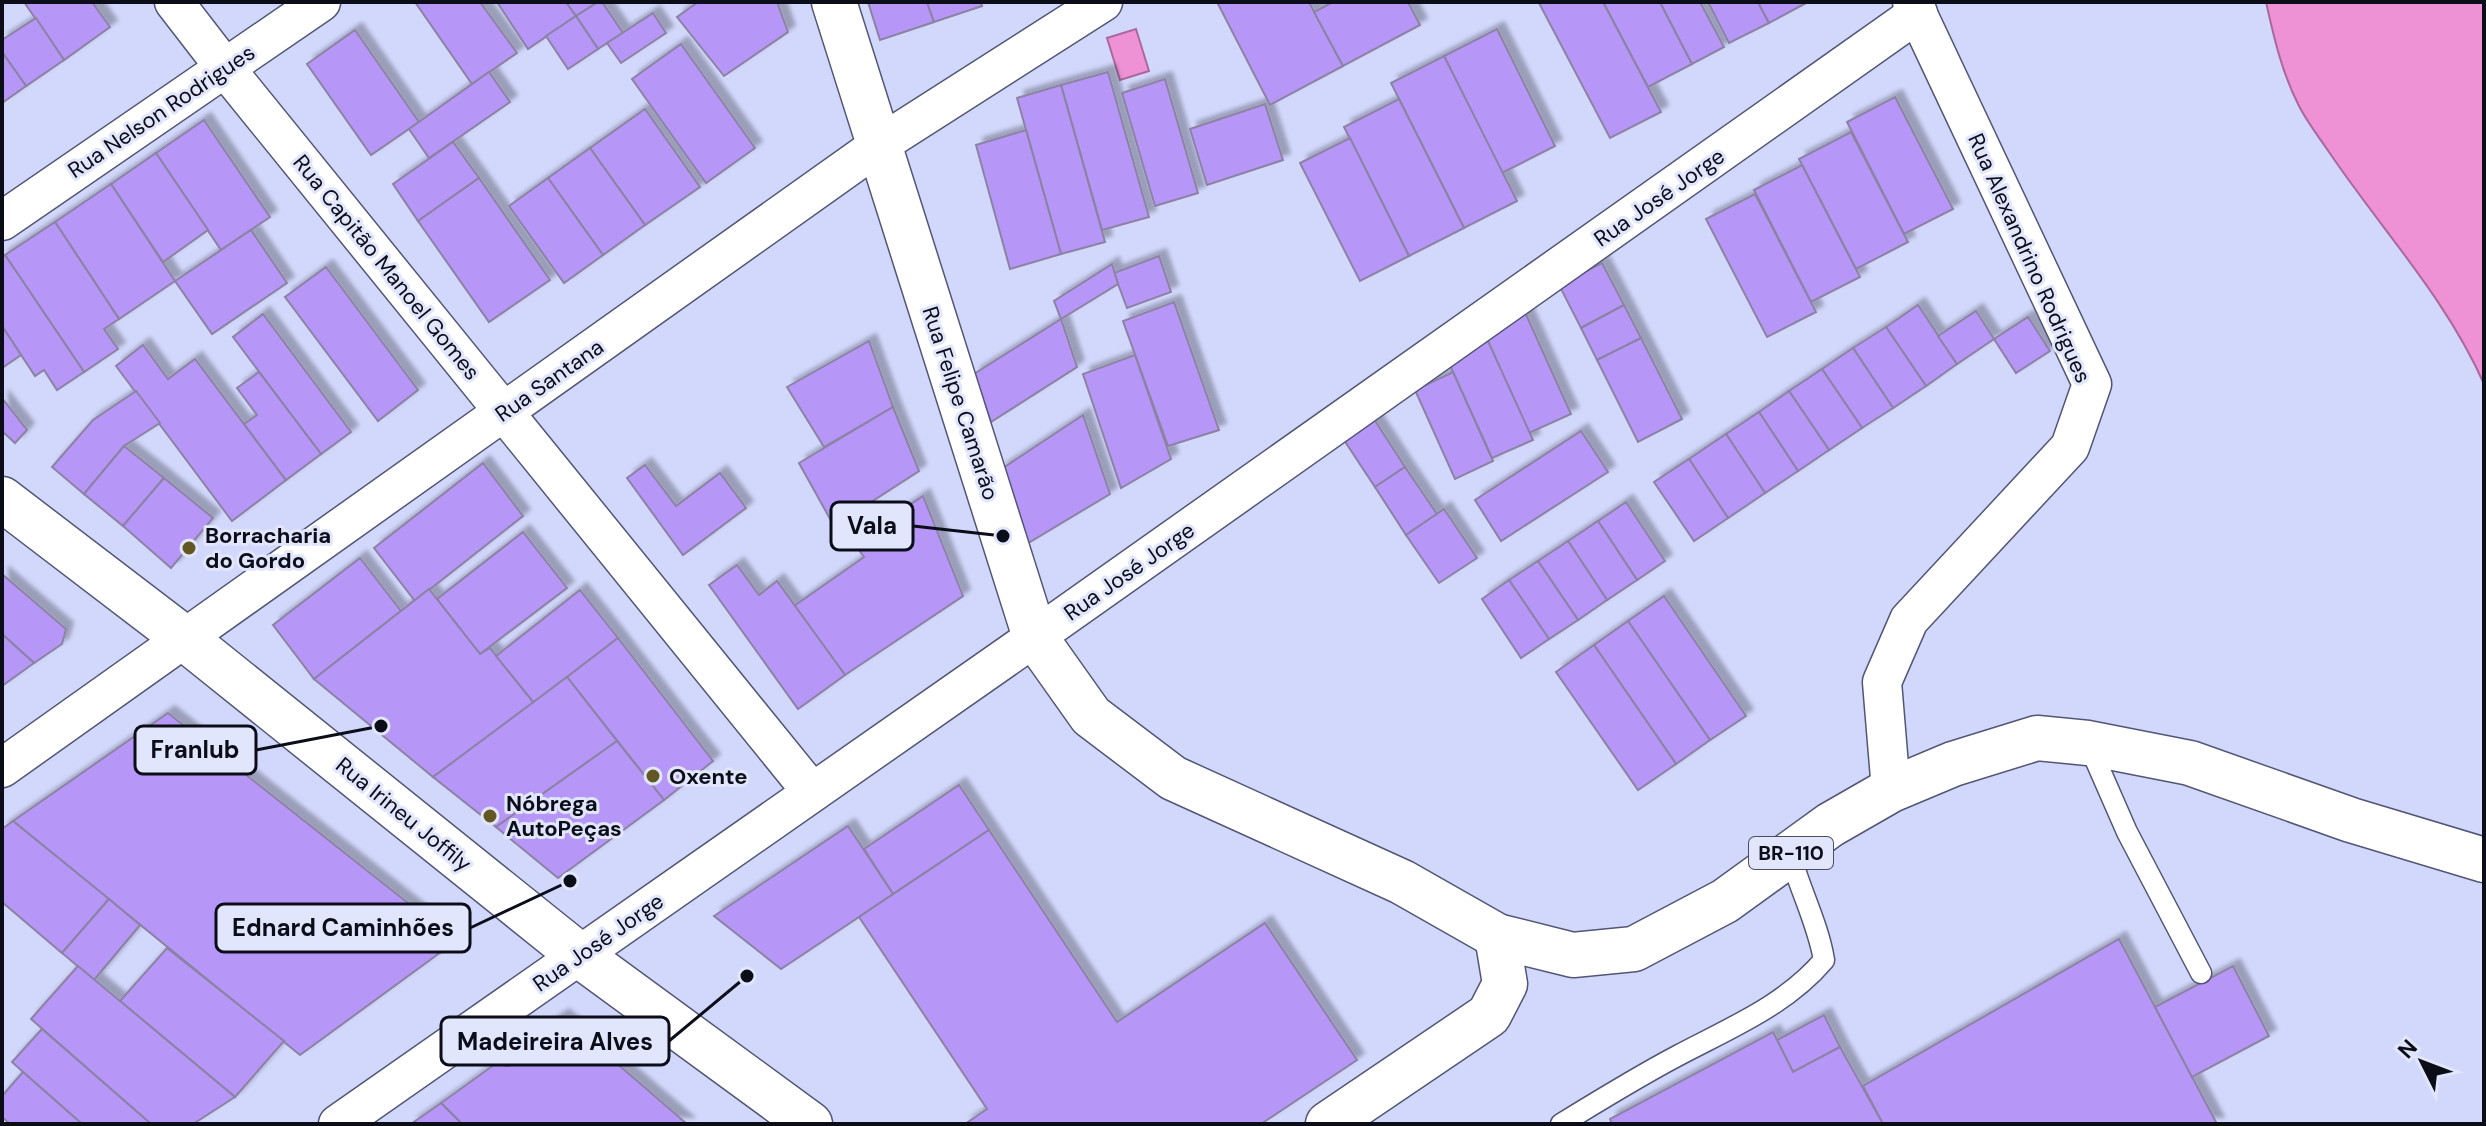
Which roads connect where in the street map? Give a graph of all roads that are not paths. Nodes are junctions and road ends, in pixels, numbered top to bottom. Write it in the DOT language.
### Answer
graph roads {
  1 [pos="174,2"];
  2 [pos="321,2"];
  3 [pos="834,2"];
  4 [pos="1103,2"];
  5 [pos="1915,7"];
  6 [pos="225,68"];
  7 [pos="879,145"];
  8 [pos="2,221"];
  9 [pos="505,411"];
  10 [pos="2,499"];
  11 [pos="1035,637"];
  12 [pos="184,638"];
  13 [pos="2088,743"];
  14 [pos="2,768"];
  15 [pos="1891,790"];
  16 [pos="812,792"];
  17 [pos="1790,854"];
  18 [pos="2484,860"];
  19 [pos="1497,936"];
  20 [pos="579,955"];
  21 [pos="2201,973"];
  22 [pos="478,1026"];
  23 [pos="507,1055"];
  24 [pos="797,1121"];
  25 [pos="338,1124"];
  26 [pos="1328,1124"];
  27 [pos="1561,1124"];
  1 -- 6 [label="street, Rua Capitão Manoel Gomes"];
  2 -- 6 [label="street, Rua Nelson Rodrigues"];
  3 -- 7 [label="main road, Rua Felipe Camarão"];
  4 -- 7 [label="street, Rua Santana"];
  5 -- 11 [label="street, Rua José Jorge"];
  5 -- 15 [label="street, Rua Alexandrino Rodrigues"];
  6 -- 8 [label="street, Rua Nelson Rodrigues"];
  6 -- 9 [label="street, Rua Capitão Manoel Gomes"];
  7 -- 9 [label="street, Rua Santana"];
  7 -- 11 [label="main road, Rua Felipe Camarão"];
  9 -- 12 [label="street, Rua Santana"];
  9 -- 16 [label="street, Rua Capitão Manoel Gomes"];
  10 -- 12 [label="main road, Rua Irineu Joffily"];
  11 -- 16 [label="street, Rua José Jorge"];
  11 -- 19 [label="main road, Rua Felipe Camarão"];
  12 -- 14 [label="street, Rua Santana"];
  12 -- 20 [label="main road, Rua Irineu Joffily"];
  13 -- 15 [label="main road, BR-110"];
  13 -- 18 [label="main road, BR-110"];
  13 -- 21 [label="lane"];
  15 -- 17 [label="main road, BR-110"];
  16 -- 20 [label="street, Rua José Jorge"];
  17 -- 19 [label="main road, BR-110"];
  17 -- 27 [label="lane"];
  19 -- 26 [label="main road"];
  20 -- 22 [label="street, Rua José Jorge"];
  20 -- 24 [label="main road, Rua Irineu Joffily"];
  22 -- 23 [label="lane"];
  22 -- 25 [label="street, Rua José Jorge"];
}
